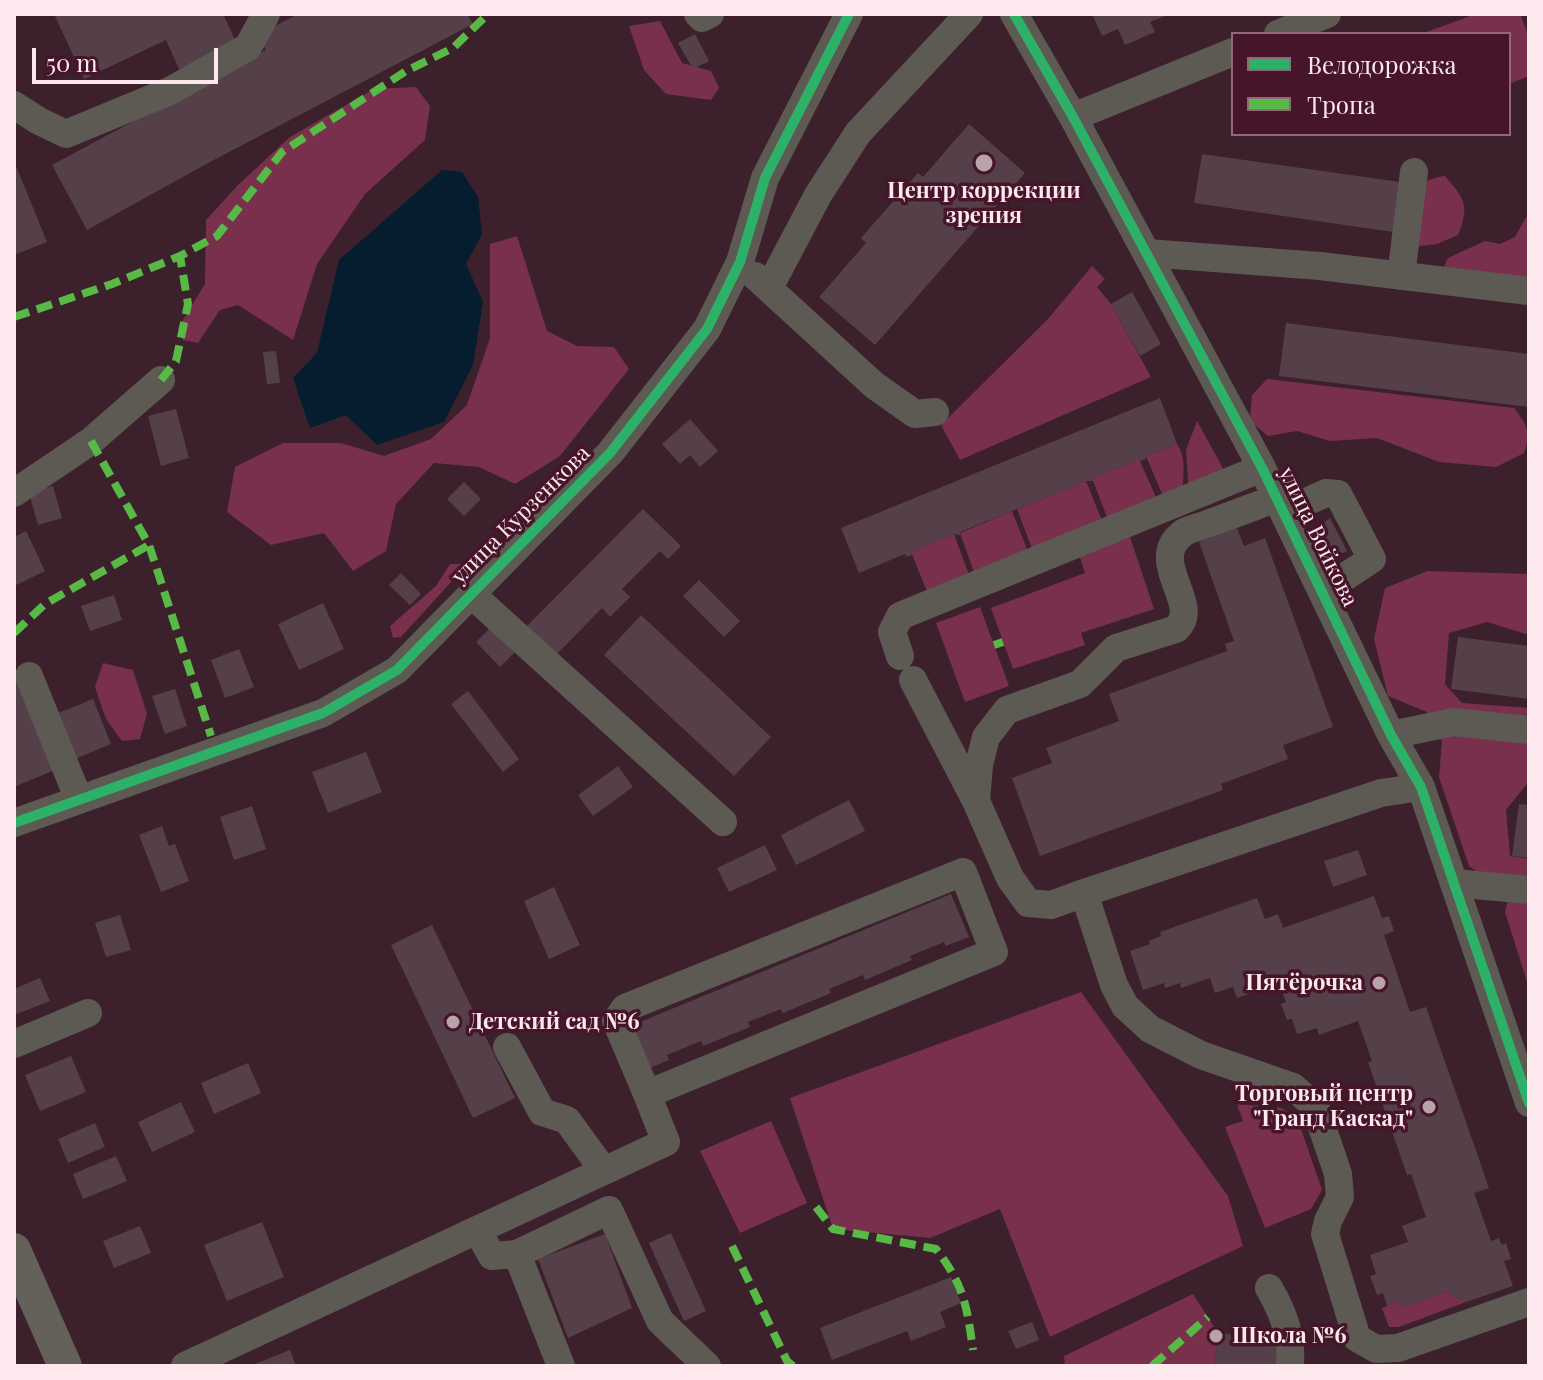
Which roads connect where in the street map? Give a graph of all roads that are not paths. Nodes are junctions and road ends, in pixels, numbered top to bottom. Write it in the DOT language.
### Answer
graph roads {
  1 [pos="266,14"];
  2 [pos="698,14"];
  3 [pos="710,14"];
  4 [pos="849,14"];
  5 [pos="969,14"];
  6 [pos="1014,14"];
  7 [pos="1327,14"];
  8 [pos="1283,32"];
  9 [pos="1231,53"];
  10 [pos="14,105"];
  11 [pos="1073,117"];
  12 [pos="1414,172"];
  13 [pos="1147,253"];
  14 [pos="740,262"];
  15 [pos="1401,276"];
  16 [pos="769,288"];
  17 [pos="1529,291"];
  18 [pos="161,380"];
  19 [pos="935,412"];
  20 [pos="1262,468"];
  21 [pos="14,493"];
  22 [pos="1280,505"];
  23 [pos="1322,592"];
  24 [pos="471,594"];
  25 [pos="29,676"];
  26 [pos="1529,730"];
  27 [pos="1391,735"];
  28 [pos="1421,787"];
  29 [pos="79,800"];
  30 [pos="976,801"];
  31 [pos="723,822"];
  32 [pos="14,823"];
  33 [pos="1454,883"];
  34 [pos="1529,890"];
  35 [pos="1084,893"];
  36 [pos="88,1013"];
  37 [pos="14,1044"];
  38 [pos="507,1047"];
  39 [pos="647,1094"];
  40 [pos="1529,1103"];
  41 [pos="604,1171"];
  42 [pos="477,1230"];
  43 [pos="14,1250"];
  44 [pos="517,1254"];
  45 [pos="1269,1288"];
  46 [pos="1529,1302"];
  47 [pos="65,1366"];
  48 [pos="185,1366"];
  49 [pos="561,1366"];
  50 [pos="707,1366"];
  51 [pos="1290,1366"];
  1 -- 10 [label="street"];
  2 -- 3 [label="street"];
  4 -- 14 [label="street, улица Курзенкова"];
  5 -- 16 [label="street"];
  6 -- 11 [label="street, улица Войкова"];
  7 -- 8 [label="street"];
  9 -- 11 [label="street"];
  11 -- 13 [label="street, улица Войкова"];
  12 -- 15 [label="street"];
  13 -- 15 [label="street"];
  13 -- 20 [label="street, улица Войкова"];
  14 -- 16 [label="street"];
  14 -- 24 [label="street, улица Курзенкова"];
  15 -- 17 [label="street"];
  16 -- 19 [label="street"];
  18 -- 21 [label="street"];
  20 -- 22 [label="street, улица Войкова"];
  20 -- 30 [label="street"];
  22 -- 23 [label="street, улица Войкова"];
  22 -- 23 [label="street"];
  22 -- 30 [label="street"];
  23 -- 27 [label="street, улица Войкова"];
  24 -- 29 [label="street, улица Курзенкова"];
  24 -- 31 [label="street"];
  25 -- 29 [label="street"];
  26 -- 27 [label="street"];
  27 -- 28 [label="street, улица Войкова"];
  28 -- 33 [label="street, улица Войкова"];
  28 -- 35 [label="street"];
  29 -- 32 [label="street, улица Курзенкова"];
  30 -- 35 [label="street"];
  33 -- 34 [label="street"];
  33 -- 40 [label="street, улица Войкова"];
  35 -- 46 [label="street"];
  36 -- 37 [label="street"];
  38 -- 41 [label="street"];
  39 -- 39 [label="street"];
  39 -- 41 [label="street"];
  41 -- 42 [label="street"];
  42 -- 44 [label="street"];
  42 -- 48 [label="street"];
  43 -- 47 [label="main road"];
  44 -- 49 [label="street"];
  44 -- 50 [label="street"];
  45 -- 51 [label="street"];
}
